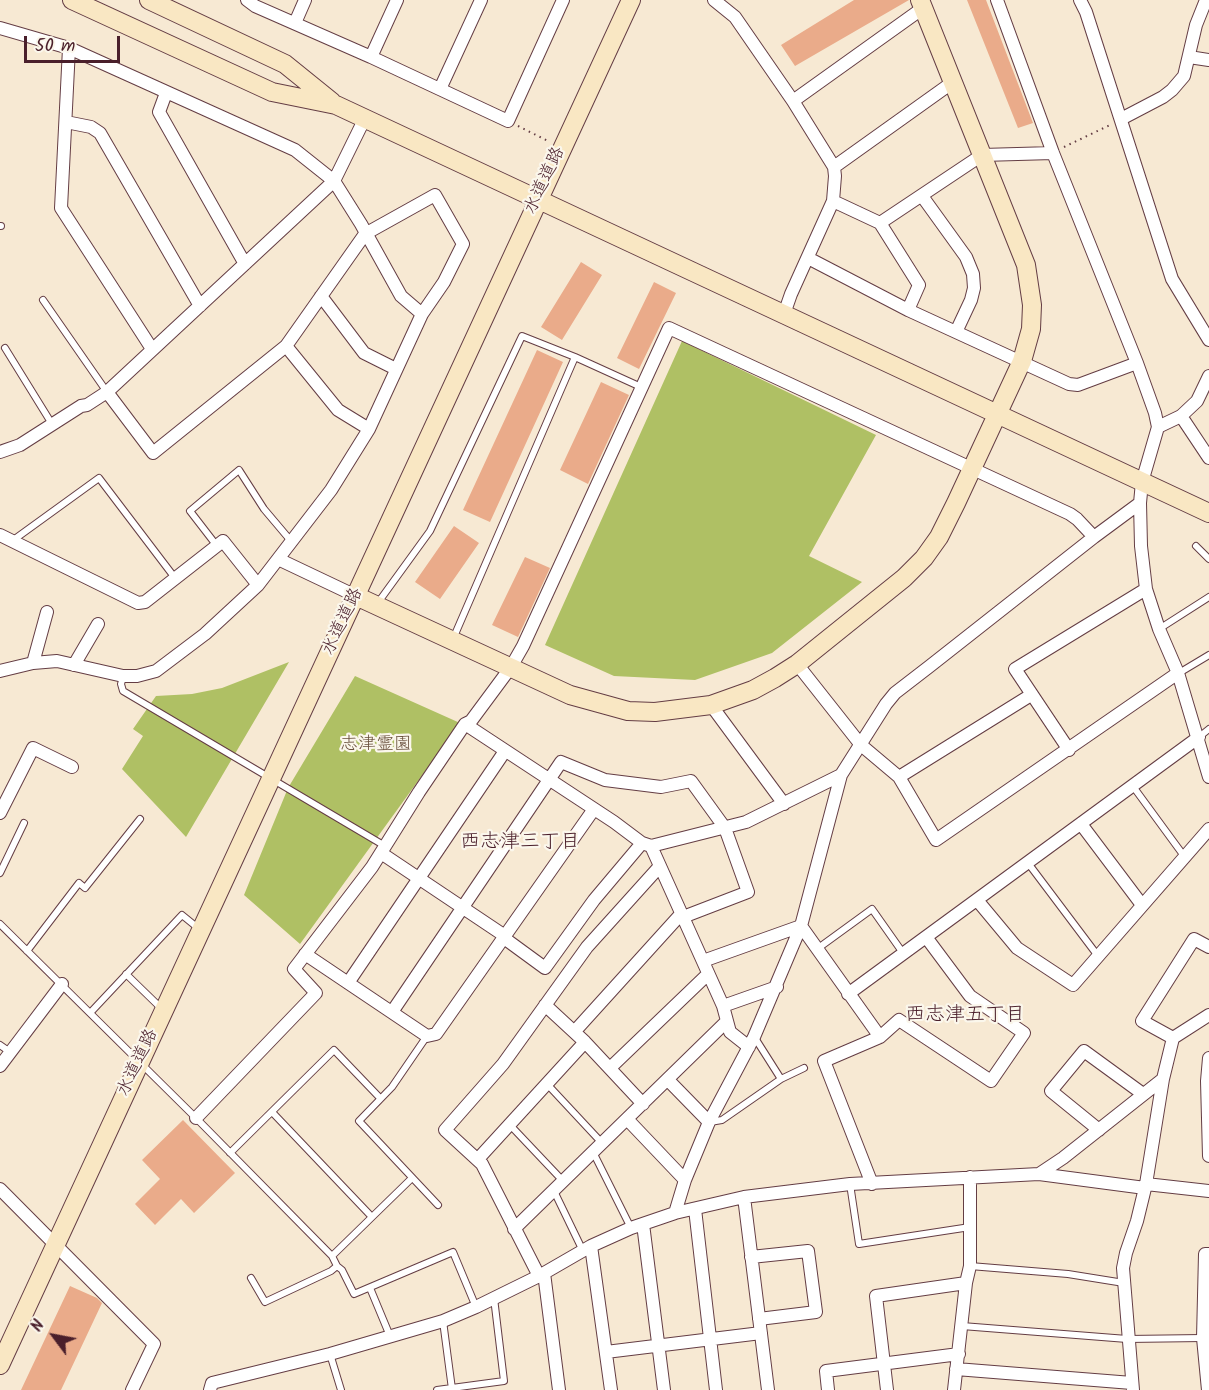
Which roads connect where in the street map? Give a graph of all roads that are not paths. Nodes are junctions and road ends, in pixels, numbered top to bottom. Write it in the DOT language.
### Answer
graph roads {
  1 [pos="72,0"];
  2 [pos="149,0"];
  3 [pos="247,0"];
  4 [pos="305,0"];
  5 [pos="397,0"];
  6 [pos="481,0"];
  7 [pos="562,0"];
  8 [pos="631,0"];
  9 [pos="714,0"];
  10 [pos="997,0"];
  11 [pos="1080,0"];
  12 [pos="1095,0"];
  13 [pos="1206,0"];
  14 [pos="921,4"];
  15 [pos="1086,12"];
  16 [pos="295,23"];
  17 [pos="0,28"];
  18 [pos="69,48"];
  19 [pos="371,57"];
  20 [pos="1189,57"];
  21 [pos="1209,60"];
  22 [pos="953,82"];
  23 [pos="440,89"];
  24 [pos="166,93"];
  25 [pos="793,101"];
  26 [pos="336,105"];
  27 [pos="365,118"];
  28 [pos="1121,119"];
  29 [pos="66,122"];
  30 [pos="1053,153"];
  31 [pos="982,154"];
  32 [pos="834,167"];
  33 [pos="334,181"];
  34 [pos="922,196"];
  35 [pos="538,199"];
  36 [pos="833,201"];
  37 [pos="880,223"];
  38 [pos="365,234"];
  39 [pos="808,258"];
  40 [pos="245,264"];
  41 [pos="321,296"];
  42 [pos="43,300"];
  43 [pos="200,306"];
  44 [pos="909,310"];
  45 [pos="422,314"];
  46 [pos="784,314"];
  47 [pos="956,332"];
  48 [pos="1209,340"];
  49 [pos="286,346"];
  50 [pos="5,348"];
  51 [pos="152,349"];
  52 [pos="576,357"];
  53 [pos="1022,361"];
  54 [pos="1137,363"];
  55 [pos="396,369"];
  56 [pos="1209,376"];
  57 [pos="642,387"];
  58 [pos="107,392"];
  59 [pos="998,414"];
  60 [pos="1181,416"];
  61 [pos="53,425"];
  62 [pos="1158,427"];
  63 [pos="369,429"];
  64 [pos="0,452"];
  65 [pos="1209,458"];
  66 [pos="973,469"];
  67 [pos="1142,482"];
  68 [pos="1140,503"];
  69 [pos="1209,513"];
  70 [pos="0,535"];
  71 [pos="1094,537"];
  72 [pos="12,541"];
  73 [pos="291,542"];
  74 [pos="217,546"];
  75 [pos="1196,546"];
  76 [pos="278,559"];
  77 [pos="1209,559"];
  78 [pos="175,578"];
  79 [pos="258,585"];
  80 [pos="1146,589"];
  81 [pos="357,596"];
  82 [pos="1209,597"];
  83 [pos="376,605"];
  84 [pos="47,612"];
  85 [pos="98,624"];
  86 [pos="1159,628"];
  87 [pos="453,640"];
  88 [pos="1209,655"];
  89 [pos="33,663"];
  90 [pos="797,664"];
  91 [pos="74,665"];
  92 [pos="511,667"];
  93 [pos="0,671"];
  94 [pos="1178,673"];
  95 [pos="123,676"];
  96 [pos="1031,694"];
  97 [pos="711,705"];
  98 [pos="465,724"];
  99 [pos="1204,733"];
  100 [pos="861,744"];
  101 [pos="1069,750"];
  102 [pos="505,751"];
  103 [pos="72,767"];
  104 [pos="841,775"];
  105 [pos="899,777"];
  106 [pos="1209,777"];
  107 [pos="272,778"];
  108 [pos="549,780"];
  109 [pos="1132,785"];
  110 [pos="784,804"];
  111 [pos="594,809"];
  112 [pos="0,813"];
  113 [pos="140,819"];
  114 [pos="24,823"];
  115 [pos="1081,824"];
  116 [pos="725,828"];
  117 [pos="1209,829"];
  118 [pos="646,844"];
  119 [pos="383,849"];
  120 [pos="1185,856"];
  121 [pos="1028,862"];
  122 [pos="660,866"];
  123 [pos="0,873"];
  124 [pos="418,878"];
  125 [pos="977,900"];
  126 [pos="1142,905"];
  127 [pos="463,908"];
  128 [pos="682,916"];
  129 [pos="0,924"];
  130 [pos="801,926"];
  131 [pos="200,931"];
  132 [pos="926,936"];
  133 [pos="504,937"];
  134 [pos="1209,947"];
  135 [pos="816,950"];
  136 [pos="27,951"];
  137 [pos="903,953"];
  138 [pos="305,954"];
  139 [pos="1098,957"];
  140 [pos="704,961"];
  141 [pos="708,974"];
  142 [pos="126,975"];
  143 [pos="348,983"];
  144 [pos="62,984"];
  145 [pos="777,987"];
  146 [pos="848,994"];
  147 [pos="545,1005"];
  148 [pos="723,1006"];
  149 [pos="163,1010"];
  150 [pos="90,1012"];
  151 [pos="392,1012"];
  152 [pos="1209,1015"];
  153 [pos="727,1021"];
  154 [pos="574,1031"];
  155 [pos="427,1036"];
  156 [pos="880,1038"];
  157 [pos="1173,1038"];
  158 [pos="585,1042"];
  159 [pos="752,1042"];
  160 [pos="5,1049"];
  161 [pos="1209,1058"];
  162 [pos="139,1062"];
  163 [pos="0,1066"];
  164 [pos="610,1068"];
  165 [pos="804,1068"];
  166 [pos="781,1079"];
  167 [pos="1162,1079"];
  168 [pos="668,1080"];
  169 [pos="547,1084"];
  170 [pos="1143,1094"];
  171 [pos="380,1098"];
  172 [pos="644,1104"];
  173 [pos="272,1112"];
  174 [pos="196,1118"];
  175 [pos="627,1119"];
  176 [pos="709,1122"];
  177 [pos="509,1125"];
  178 [pos="1099,1130"];
  179 [pos="602,1143"];
  180 [pos="593,1152"];
  181 [pos="230,1153"];
  182 [pos="1209,1156"];
  183 [pos="478,1159"];
  184 [pos="1039,1174"];
  185 [pos="970,1177"];
  186 [pos="412,1178"];
  187 [pos="685,1180"];
  188 [pos="563,1181"];
  189 [pos="850,1184"];
  190 [pos="872,1184"];
  191 [pos="1145,1186"];
  192 [pos="0,1189"];
  193 [pos="553,1190"];
  194 [pos="1209,1191"];
  195 [pos="744,1197"];
  196 [pos="438,1206"];
  197 [pos="695,1209"];
  198 [pos="675,1214"];
  199 [pos="371,1216"];
  200 [pos="637,1226"];
  201 [pos="969,1227"];
  202 [pos="514,1229"];
  203 [pos="56,1244"];
  204 [pos="587,1249"];
  205 [pos="1209,1254"];
  206 [pos="332,1256"];
  207 [pos="751,1257"];
  208 [pos="337,1266"];
  209 [pos="970,1266"];
  210 [pos="541,1275"];
  211 [pos="251,1278"];
  212 [pos="966,1283"];
  213 [pos="1124,1283"];
  214 [pos="370,1288"];
  215 [pos="494,1298"];
  216 [pos="476,1307"];
  217 [pos="759,1319"];
  218 [pos="443,1321"];
  219 [pos="963,1326"];
  220 [pos="761,1333"];
  221 [pos="390,1336"];
  222 [pos="710,1338"];
  223 [pos="1203,1338"];
  224 [pos="1127,1339"];
  225 [pos="658,1345"];
  226 [pos="606,1352"];
  227 [pos="330,1353"];
  228 [pos="959,1354"];
  229 [pos="885,1363"];
  230 [pos="0,1365"];
  231 [pos="956,1369"];
  232 [pos="1132,1386"];
  233 [pos="452,1389"];
  234 [pos="132,1390"];
  235 [pos="210,1390"];
  236 [pos="341,1390"];
  237 [pos="437,1390"];
  238 [pos="559,1390"];
  239 [pos="611,1390"];
  240 [pos="663,1390"];
  241 [pos="716,1390"];
  242 [pos="768,1390"];
  243 [pos="828,1390"];
  244 [pos="887,1390"];
  245 [pos="954,1390"];
  246 [pos="1208,1390"];
  1 -- 26 [label="street"];
  2 -- 26 [label="street"];
  3 -- 16 [label="street"];
  4 -- 16 [label="street"];
  5 -- 19 [label="street"];
  6 -- 23 [label="street"];
  7 -- 23 [label="street"];
  8 -- 35 [label="street, 水道道路"];
  9 -- 25 [label="street"];
  10 -- 30 [label="street"];
  11 -- 15 [label="street"];
  12 -- 15 [label="street"];
  13 -- 20 [label="street"];
  14 -- 22 [label="street"];
  14 -- 25 [label="street"];
  15 -- 28 [label="street"];
  16 -- 19 [label="street"];
  17 -- 18 [label="street"];
  18 -- 24 [label="street"];
  18 -- 29 [label="street"];
  19 -- 23 [label="street"];
  20 -- 21 [label="street"];
  20 -- 28 [label="street"];
  22 -- 31 [label="street"];
  22 -- 32 [label="street"];
  24 -- 33 [label="street"];
  24 -- 40 [label="street"];
  25 -- 32 [label="street"];
  26 -- 27 [label="street"];
  27 -- 33 [label="street"];
  27 -- 35 [label="street"];
  28 -- 48 [label="street"];
  29 -- 43 [label="street"];
  29 -- 51 [label="street"];
  30 -- 31 [label="street"];
  30 -- 54 [label="street"];
  31 -- 34 [label="street"];
  31 -- 53 [label="street"];
  32 -- 36 [label="street"];
  33 -- 38 [label="street"];
  33 -- 40 [label="street"];
  34 -- 37 [label="street"];
  34 -- 47 [label="street"];
  35 -- 46 [label="street"];
  35 -- 81 [label="street, 水道道路"];
  36 -- 37 [label="street"];
  36 -- 39 [label="street"];
  37 -- 44 [label="street"];
  38 -- 41 [label="street"];
  38 -- 45 [label="street"];
  38 -- 45 [label="street"];
  39 -- 44 [label="street"];
  39 -- 46 [label="street"];
  40 -- 43 [label="street"];
  41 -- 49 [label="street"];
  41 -- 55 [label="street"];
  42 -- 58 [label="lane"];
  43 -- 51 [label="street"];
  44 -- 47 [label="street"];
  45 -- 55 [label="street"];
  46 -- 59 [label="street"];
  47 -- 53 [label="street"];
  49 -- 58 [label="street"];
  49 -- 63 [label="street"];
  50 -- 61 [label="lane"];
  51 -- 58 [label="street"];
  52 -- 57 [label="lane"];
  52 -- 83 [label="lane"];
  52 -- 87 [label="lane"];
  53 -- 54 [label="street"];
  53 -- 59 [label="street"];
  54 -- 62 [label="street"];
  55 -- 63 [label="street"];
  56 -- 60 [label="street"];
  57 -- 66 [label="street"];
  57 -- 92 [label="street"];
  58 -- 61 [label="street"];
  59 -- 66 [label="street"];
  59 -- 67 [label="street"];
  60 -- 62 [label="street"];
  60 -- 65 [label="street"];
  61 -- 64 [label="street"];
  62 -- 67 [label="street"];
  63 -- 73 [label="street"];
  66 -- 71 [label="street"];
  66 -- 90 [label="street"];
  67 -- 68 [label="street"];
  67 -- 69 [label="street"];
  68 -- 71 [label="street"];
  68 -- 80 [label="street"];
  70 -- 72 [label="street"];
  71 -- 100 [label="street"];
  72 -- 78 [label="street"];
  72 -- 78 [label="lane"];
  73 -- 74 [label="lane"];
  73 -- 76 [label="street"];
  74 -- 78 [label="street"];
  74 -- 79 [label="street"];
  75 -- 77 [label="lane"];
  76 -- 79 [label="street"];
  76 -- 81 [label="street"];
  79 -- 95 [label="street"];
  80 -- 86 [label="street"];
  80 -- 96 [label="street"];
  81 -- 83 [label="street"];
  81 -- 107 [label="street, 水道道路"];
  82 -- 86 [label="lane"];
  83 -- 87 [label="street"];
  84 -- 89 [label="street"];
  85 -- 91 [label="street"];
  86 -- 94 [label="street"];
  87 -- 92 [label="street"];
  88 -- 94 [label="lane"];
  89 -- 91 [label="street"];
  89 -- 93 [label="street"];
  90 -- 97 [label="street"];
  90 -- 100 [label="street"];
  91 -- 95 [label="street"];
  92 -- 97 [label="street"];
  92 -- 98 [label="street"];
  94 -- 99 [label="street"];
  94 -- 101 [label="street"];
  95 -- 107 [label="lane"];
  96 -- 101 [label="street"];
  96 -- 105 [label="street"];
  97 -- 110 [label="street"];
  98 -- 102 [label="street"];
  98 -- 119 [label="street"];
  99 -- 106 [label="street"];
  99 -- 109 [label="street"];
  100 -- 104 [label="street"];
  100 -- 105 [label="street"];
  101 -- 105 [label="street"];
  102 -- 108 [label="street"];
  102 -- 124 [label="street"];
  103 -- 112 [label="street"];
  104 -- 110 [label="street"];
  104 -- 130 [label="street"];
  107 -- 119 [label="lane"];
  107 -- 131 [label="street, 水道道路"];
  108 -- 111 [label="street"];
  108 -- 116 [label="street"];
  108 -- 127 [label="street"];
  109 -- 115 [label="street"];
  109 -- 120 [label="lane"];
  110 -- 116 [label="street"];
  111 -- 118 [label="street"];
  111 -- 133 [label="street"];
  113 -- 136 [label="lane"];
  114 -- 123 [label="lane"];
  115 -- 121 [label="street"];
  115 -- 126 [label="street"];
  116 -- 118 [label="street"];
  116 -- 128 [label="street"];
  117 -- 120 [label="street"];
  118 -- 122 [label="street"];
  118 -- 133 [label="street"];
  119 -- 124 [label="street"];
  119 -- 138 [label="street"];
  120 -- 126 [label="street"];
  121 -- 125 [label="street"];
  121 -- 139 [label="lane"];
  122 -- 128 [label="street"];
  122 -- 147 [label="street"];
  124 -- 127 [label="street"];
  124 -- 143 [label="street"];
  125 -- 132 [label="street"];
  125 -- 139 [label="street"];
  126 -- 139 [label="street"];
  127 -- 133 [label="street"];
  127 -- 151 [label="street"];
  128 -- 140 [label="street"];
  128 -- 154 [label="street"];
  129 -- 136 [label="lane"];
  130 -- 135 [label="street"];
  130 -- 140 [label="street"];
  130 -- 145 [label="street"];
  131 -- 142 [label="lane"];
  131 -- 149 [label="street, 水道道路"];
  132 -- 137 [label="street"];
  132 -- 156 [label="street"];
  133 -- 155 [label="street"];
  134 -- 157 [label="street"];
  135 -- 137 [label="lane"];
  135 -- 146 [label="street"];
  136 -- 144 [label="lane"];
  137 -- 146 [label="street"];
  138 -- 143 [label="street"];
  138 -- 174 [label="street"];
  140 -- 141 [label="street"];
  141 -- 148 [label="street"];
  141 -- 164 [label="street"];
  142 -- 149 [label="lane"];
  142 -- 150 [label="lane"];
  143 -- 151 [label="street"];
  144 -- 150 [label="lane"];
  144 -- 160 [label="street"];
  145 -- 148 [label="street"];
  145 -- 159 [label="street"];
  146 -- 156 [label="street"];
  147 -- 154 [label="street"];
  147 -- 183 [label="street"];
  148 -- 153 [label="street"];
  149 -- 162 [label="street, 水道道路"];
  150 -- 162 [label="lane"];
  151 -- 155 [label="street"];
  152 -- 157 [label="street"];
  153 -- 159 [label="street"];
  153 -- 168 [label="street"];
  154 -- 158 [label="street"];
  155 -- 171 [label="lane"];
  156 -- 190 [label="street"];
  157 -- 167 [label="street"];
  158 -- 164 [label="street"];
  158 -- 169 [label="street"];
  159 -- 166 [label="lane"];
  159 -- 176 [label="street"];
  160 -- 163 [label="street"];
  161 -- 182 [label="street"];
  162 -- 174 [label="lane"];
  162 -- 203 [label="street, 水道道路"];
  164 -- 172 [label="street"];
  165 -- 166 [label="lane"];
  166 -- 176 [label="lane"];
  167 -- 170 [label="street"];
  167 -- 191 [label="street"];
  168 -- 172 [label="street"];
  168 -- 176 [label="street"];
  169 -- 177 [label="street"];
  169 -- 179 [label="lane"];
  170 -- 178 [label="street"];
  170 -- 178 [label="street"];
  171 -- 173 [label="lane"];
  171 -- 186 [label="lane"];
  172 -- 175 [label="street"];
  173 -- 181 [label="lane"];
  173 -- 199 [label="lane"];
  174 -- 181 [label="lane"];
  175 -- 179 [label="street"];
  175 -- 187 [label="street"];
  176 -- 187 [label="street"];
  177 -- 183 [label="street"];
  177 -- 188 [label="lane"];
  178 -- 184 [label="street"];
  179 -- 180 [label="street"];
  180 -- 188 [label="street"];
  180 -- 200 [label="lane"];
  181 -- 206 [label="lane"];
  183 -- 202 [label="street"];
  184 -- 185 [label="street"];
  184 -- 191 [label="street"];
  185 -- 190 [label="street"];
  185 -- 201 [label="street"];
  186 -- 196 [label="lane"];
  186 -- 199 [label="lane"];
  187 -- 198 [label="street"];
  188 -- 193 [label="street"];
  189 -- 190 [label="street"];
  189 -- 195 [label="street"];
  189 -- 201 [label="lane"];
  191 -- 194 [label="street"];
  191 -- 213 [label="street"];
  192 -- 203 [label="street"];
  193 -- 202 [label="street"];
  193 -- 204 [label="lane"];
  195 -- 197 [label="street"];
  195 -- 207 [label="street"];
  197 -- 198 [label="street"];
  197 -- 222 [label="street"];
  198 -- 200 [label="street"];
  199 -- 206 [label="lane"];
  200 -- 204 [label="street"];
  200 -- 225 [label="street"];
  201 -- 209 [label="street"];
  202 -- 210 [label="street"];
  203 -- 230 [label="street, 水道道路"];
  203 -- 234 [label="street"];
  204 -- 210 [label="street"];
  204 -- 226 [label="street"];
  205 -- 223 [label="street"];
  206 -- 208 [label="lane"];
  207 -- 217 [label="street"];
  207 -- 217 [label="street"];
  208 -- 211 [label="lane"];
  208 -- 214 [label="lane"];
  209 -- 212 [label="street"];
  209 -- 213 [label="lane"];
  210 -- 215 [label="street"];
  210 -- 238 [label="street"];
  212 -- 219 [label="street"];
  212 -- 229 [label="street"];
  213 -- 224 [label="street"];
  214 -- 216 [label="lane"];
  214 -- 221 [label="lane"];
  215 -- 216 [label="street"];
  215 -- 233 [label="lane"];
  216 -- 218 [label="street"];
  217 -- 220 [label="street"];
  218 -- 221 [label="street"];
  218 -- 233 [label="lane"];
  219 -- 224 [label="lane"];
  219 -- 228 [label="street"];
  220 -- 222 [label="street"];
  220 -- 242 [label="street"];
  221 -- 227 [label="street"];
  222 -- 225 [label="street"];
  222 -- 241 [label="street"];
  223 -- 224 [label="lane"];
  223 -- 246 [label="street"];
  224 -- 232 [label="street"];
  225 -- 226 [label="street"];
  225 -- 240 [label="street"];
  226 -- 239 [label="street"];
  227 -- 235 [label="street"];
  227 -- 236 [label="lane"];
  228 -- 229 [label="street"];
  228 -- 231 [label="street"];
  229 -- 243 [label="street"];
  229 -- 244 [label="street"];
  231 -- 232 [label="street"];
  231 -- 245 [label="street"];
  233 -- 237 [label="lane"];
}
